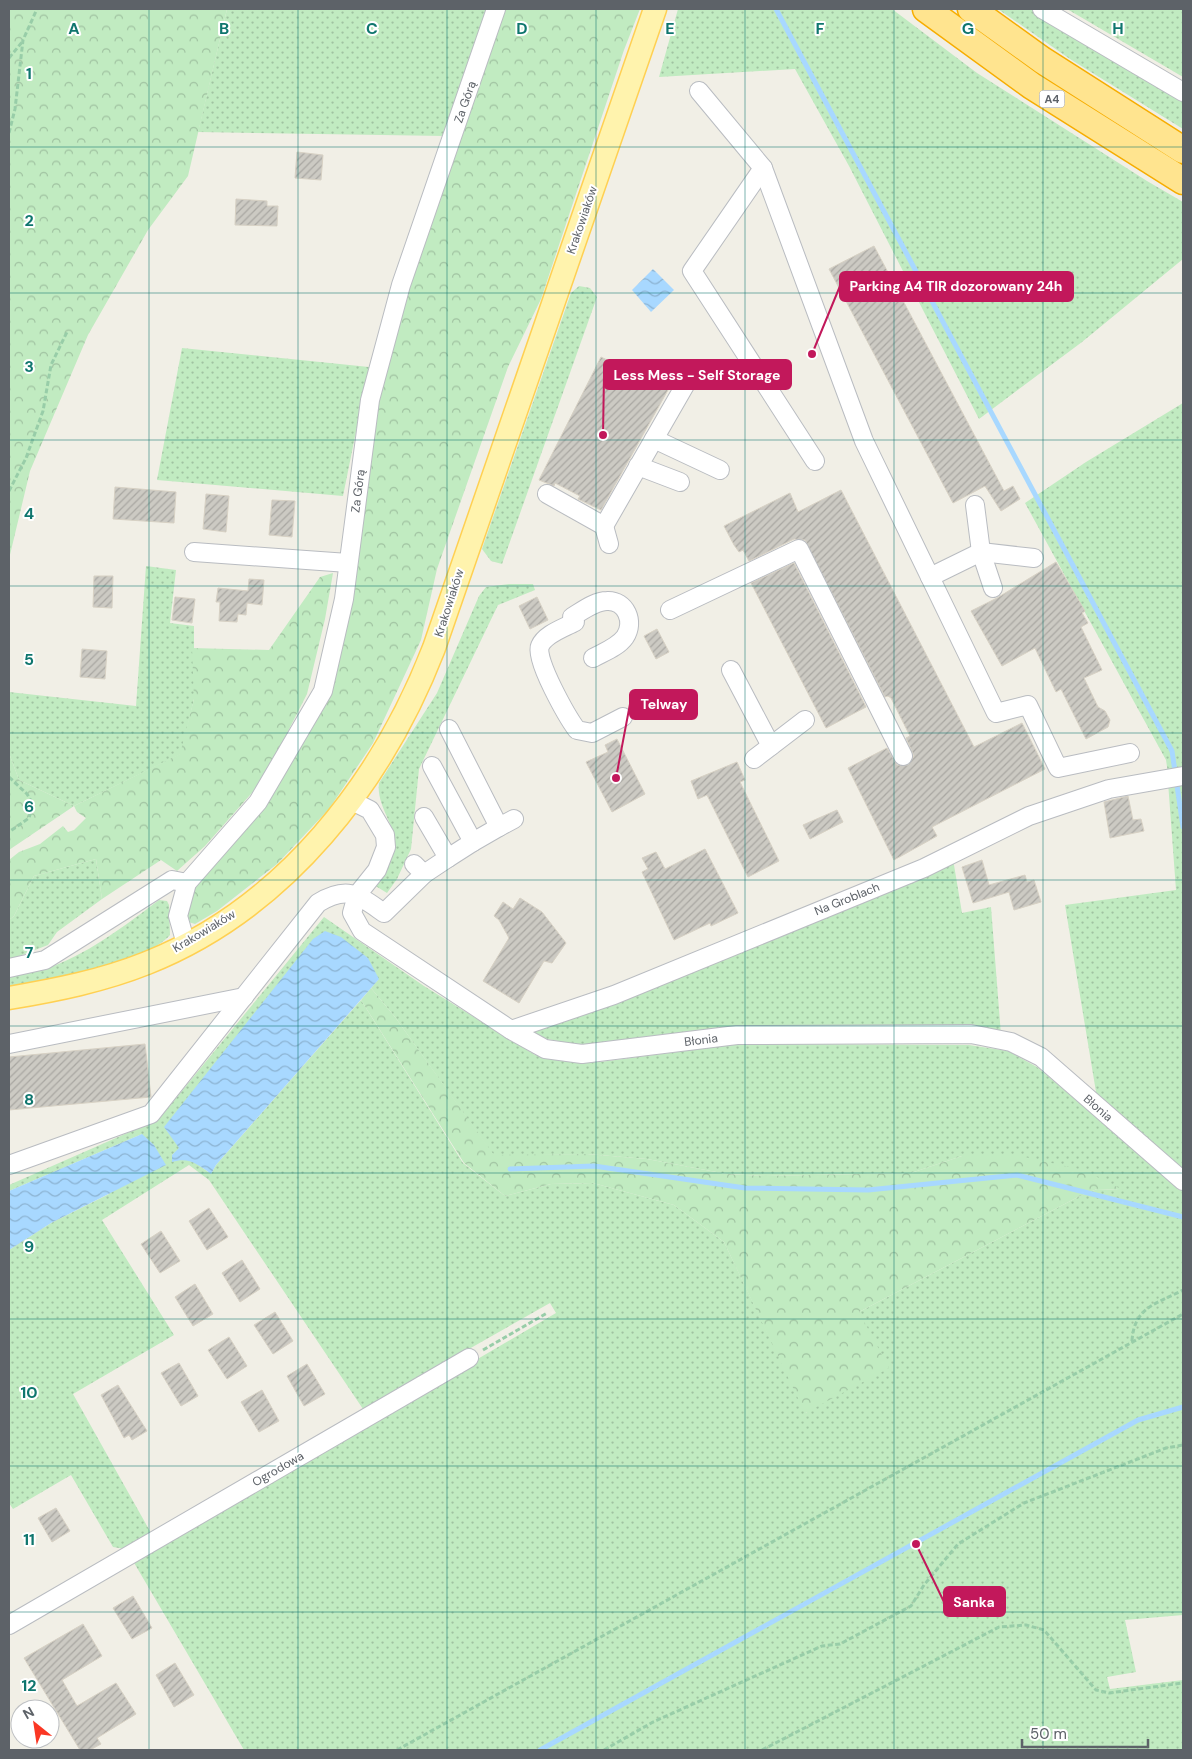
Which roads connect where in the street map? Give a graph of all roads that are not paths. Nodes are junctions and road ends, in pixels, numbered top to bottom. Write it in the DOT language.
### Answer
graph roads {
  1 [pos="496,9"];
  2 [pos="655,9"];
  3 [pos="926,9"];
  4 [pos="970,9"];
  5 [pos="1042,9"];
  6 [pos="699,91"];
  7 [pos="1183,92"];
  8 [pos="1183,150"];
  9 [pos="763,168"];
  10 [pos="1183,181"];
  11 [pos="688,380"];
  12 [pos="654,439"];
  13 [pos="815,461"];
  14 [pos="638,466"];
  15 [pos="720,470"];
  16 [pos="680,482"];
  17 [pos="547,494"];
  18 [pos="975,505"];
  19 [pos="604,526"];
  20 [pos="610,544"];
  21 [pos="194,552"];
  22 [pos="980,552"];
  23 [pos="1034,558"];
  24 [pos="348,563"];
  25 [pos="930,577"];
  26 [pos="993,588"];
  27 [pos="670,610"];
  28 [pos="593,658"];
  29 [pos="730,670"];
  30 [pos="623,717"];
  31 [pos="805,720"];
  32 [pos="448,729"];
  33 [pos="771,746"];
  34 [pos="1130,753"];
  35 [pos="903,756"];
  36 [pos="754,759"];
  37 [pos="432,766"];
  38 [pos="1183,776"];
  39 [pos="352,801"];
  40 [pos="424,817"];
  41 [pos="473,842"];
  42 [pos="448,858"];
  43 [pos="187,883"];
  44 [pos="357,895"];
  45 [pos="186,944"];
  46 [pos="9,968"];
  47 [pos="244,997"];
  48 [pos="9,998"];
  49 [pos="511,1030"];
  50 [pos="9,1044"];
  51 [pos="9,1165"];
  52 [pos="1183,1181"];
  53 [pos="469,1358"];
  54 [pos="9,1625"];
  1 -- 24 [label="street, Za Górą"];
  2 -- 39 [label="main road, Krakowiaków"];
  3 -- 10 [label="highway, A4"];
  4 -- 8 [label="highway, A4"];
  5 -- 7 [label="street"];
  6 -- 9 [label="street"];
  9 -- 13 [label="street"];
  9 -- 25 [label="street"];
  11 -- 12 [label="street"];
  12 -- 14 [label="street"];
  12 -- 15 [label="street"];
  14 -- 16 [label="street"];
  14 -- 19 [label="street"];
  17 -- 19 [label="street"];
  18 -- 22 [label="street"];
  19 -- 20 [label="street"];
  21 -- 24 [label="street"];
  22 -- 23 [label="street"];
  22 -- 25 [label="street"];
  22 -- 26 [label="street"];
  24 -- 43 [label="street, Za Górą"];
  25 -- 34 [label="street"];
  27 -- 35 [label="street"];
  28 -- 30 [label="street"];
  29 -- 33 [label="street"];
  31 -- 33 [label="street"];
  32 -- 41 [label="street"];
  33 -- 36 [label="street"];
  37 -- 41 [label="street"];
  38 -- 49 [label="street, Na Groblach"];
  39 -- 44 [label="street"];
  39 -- 45 [label="main road, Krakowiaków"];
  40 -- 42 [label="street"];
  41 -- 42 [label="street"];
  42 -- 44 [label="street"];
  43 -- 45 [label="street, Za Górą"];
  43 -- 46 [label="street"];
  44 -- 47 [label="street"];
  44 -- 49 [label="street, Błonia"];
  45 -- 48 [label="main road, Krakowiaków"];
  47 -- 50 [label="street"];
  47 -- 51 [label="street"];
  49 -- 52 [label="street, Błonia"];
  53 -- 54 [label="street, Ogrodowa"];
}
